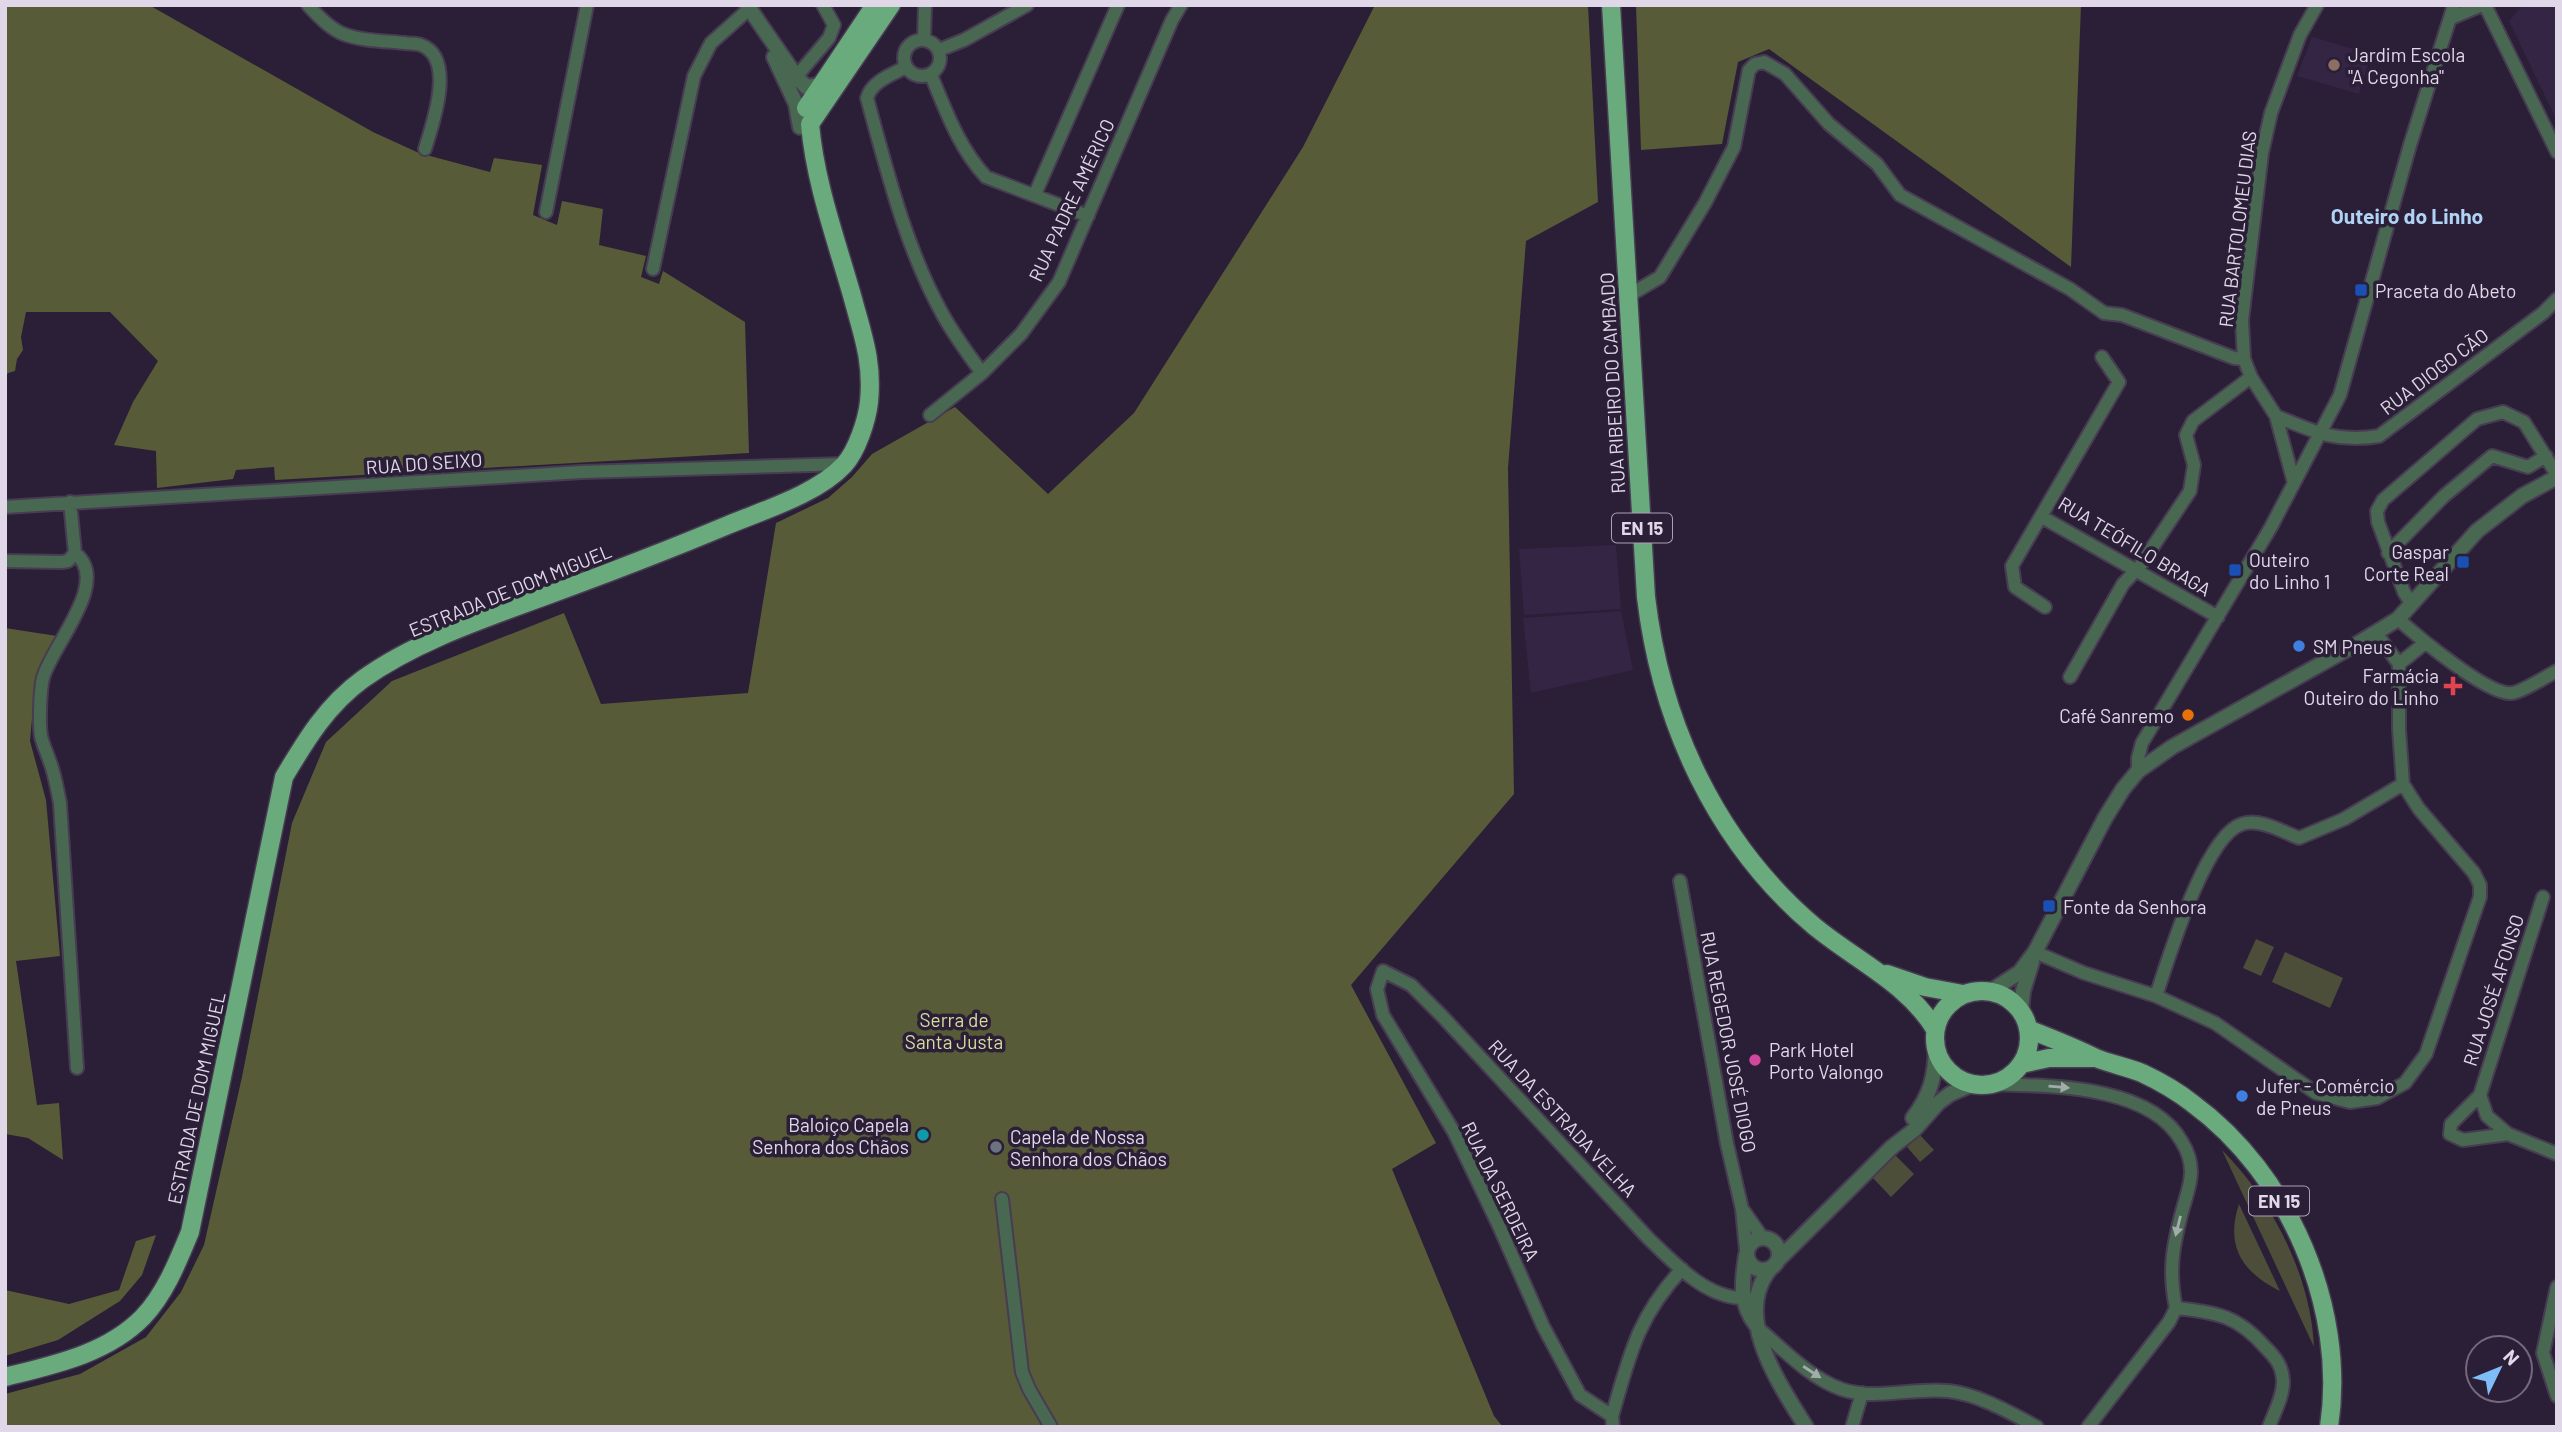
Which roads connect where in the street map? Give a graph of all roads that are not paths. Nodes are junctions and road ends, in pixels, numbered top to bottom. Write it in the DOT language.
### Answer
graph roads {
  1 [pos="308,5"];
  2 [pos="587,5"];
  3 [pos="823,5"];
  4 [pos="875,5"];
  5 [pos="891,5"];
  6 [pos="925,5"];
  7 [pos="1027,5"];
  8 [pos="1118,5"];
  9 [pos="1181,5"];
  10 [pos="1611,5"];
  11 [pos="2317,5"];
  12 [pos="2484,5"];
  13 [pos="748,7"];
  14 [pos="2453,12"];
  15 [pos="924,40"];
  16 [pos="939,50"];
  17 [pos="906,67"];
  18 [pos="931,75"];
  19 [pos="792,81"];
  20 [pos="821,85"];
  21 [pos="800,127"];
  22 [pos="425,149"];
  23 [pos="2557,152"];
  24 [pos="1035,194"];
  25 [pos="825,201"];
  26 [pos="546,212"];
  27 [pos="1088,216"];
  28 [pos="653,269"];
  29 [pos="1628,296"];
  30 [pos="2557,299"];
  31 [pos="2102,357"];
  32 [pos="2244,359"];
  33 [pos="982,373"];
  34 [pos="2251,377"];
  35 [pos="930,415"];
  36 [pos="2276,416"];
  37 [pos="2320,435"];
  38 [pos="2546,456"];
  39 [pos="845,464"];
  40 [pos="2557,476"];
  41 [pos="2294,483"];
  42 [pos="70,502"];
  43 [pos="5,507"];
  44 [pos="2042,517"];
  45 [pos="75,553"];
  46 [pos="2388,553"];
  47 [pos="5,561"];
  48 [pos="2134,570"];
  49 [pos="2411,603"];
  50 [pos="2045,607"];
  51 [pos="2218,617"];
  52 [pos="2398,619"];
  53 [pos="2376,634"];
  54 [pos="2425,643"];
  55 [pos="2399,664"];
  56 [pos="2557,671"];
  57 [pos="2070,677"];
  58 [pos="2138,772"];
  59 [pos="2403,784"];
  60 [pos="1680,881"];
  61 [pos="2543,897"];
  62 [pos="2035,952"];
  63 [pos="1877,970"];
  64 [pos="1382,971"];
  65 [pos="1990,991"];
  66 [pos="1963,994"];
  67 [pos="2156,996"];
  68 [pos="2021,1012"];
  69 [pos="1936,1029"];
  70 [pos="2028,1029"];
  71 [pos="1936,1047"];
  72 [pos="2098,1058"];
  73 [pos="2021,1063"];
  74 [pos="77,1068"];
  75 [pos="1982,1084"];
  76 [pos="2480,1095"];
  77 [pos="2508,1135"];
  78 [pos="1892,1147"];
  79 [pos="2557,1154"];
  80 [pos="1002,1199"];
  81 [pos="1742,1209"];
  82 [pos="1816,1221"];
  83 [pos="1767,1239"];
  84 [pos="1746,1252"];
  85 [pos="1774,1264"];
  86 [pos="1682,1269"];
  87 [pos="1743,1274"];
  88 [pos="1761,1284"];
  89 [pos="2557,1287"];
  90 [pos="1715,1291"];
  91 [pos="1740,1302"];
  92 [pos="2176,1308"];
  93 [pos="1759,1329"];
  94 [pos="5,1377"];
  95 [pos="1862,1393"];
  96 [pos="2557,1396"];
  97 [pos="1613,1421"];
  98 [pos="1051,1427"];
  99 [pos="1806,1427"];
  100 [pos="1852,1427"];
  101 [pos="2037,1427"];
  102 [pos="2088,1427"];
  103 [pos="2269,1427"];
  104 [pos="2329,1427"];
  1 -- 22 [label="street"];
  2 -- 26 [label="street"];
  3 -- 19 [label="street"];
  4 -- 20 [label="main road"];
  5 -- 25 [label="main road, ESTRADA DE DOM MIGUEL"];
  6 -- 15 [label="street"];
  7 -- 16 [label="street"];
  8 -- 24 [label="street"];
  9 -- 27 [label="street, RUA PADRE AMÉRICO"];
  10 -- 29 [label="main road, RUA RIBEIRO DO CAMBADO / EN 15"];
  11 -- 32 [label="street, RUA BARTOLOMEU DIAS"];
  12 -- 14 [label="street"];
  12 -- 23 [label="street"];
  13 -- 19 [label="street, ESTRADA DE DOM MIGUEL"];
  13 -- 28 [label="street"];
  14 -- 37 [label="street"];
  15 -- 16 [label="street"];
  15 -- 17 [label="street"];
  16 -- 18 [label="street"];
  17 -- 18 [label="street"];
  17 -- 33 [label="street"];
  18 -- 24 [label="street"];
  19 -- 20 [label="street"];
  19 -- 21 [label="street, ESTRADA DE DOM MIGUEL"];
  20 -- 21 [label="main road"];
  21 -- 25 [label="main road, ESTRADA DE DOM MIGUEL"];
  24 -- 27 [label="street"];
  25 -- 39 [label="main road, ESTRADA DE DOM MIGUEL"];
  27 -- 33 [label="street, RUA PADRE AMÉRICO"];
  29 -- 32 [label="street"];
  29 -- 63 [label="main road, RUA RIBEIRO DO CAMBADO / EN 15"];
  30 -- 37 [label="street, RUA DIOGO CÃO"];
  31 -- 44 [label="street, RUA TEÓFILO BRAGA"];
  32 -- 34 [label="street, RUA BARTOLOMEU DIAS"];
  33 -- 35 [label="street, RUA PADRE AMÉRICO"];
  34 -- 36 [label="street, RUA BARTOLOMEU DIAS"];
  34 -- 48 [label="street"];
  36 -- 37 [label="street, RUA DIOGO CÃO"];
  36 -- 41 [label="street, RUA BARTOLOMEU DIAS"];
  37 -- 41 [label="street"];
  38 -- 40 [label="street"];
  38 -- 46 [label="street"];
  38 -- 46 [label="street"];
  39 -- 42 [label="street, RUA DO SEIXO"];
  39 -- 94 [label="main road, ESTRADA DE DOM MIGUEL"];
  40 -- 49 [label="street"];
  41 -- 51 [label="street"];
  42 -- 43 [label="street, RUA DO SEIXO"];
  42 -- 45 [label="street"];
  44 -- 48 [label="street, RUA TEÓFILO BRAGA"];
  44 -- 50 [label="street"];
  45 -- 47 [label="street"];
  45 -- 74 [label="street"];
  46 -- 49 [label="street"];
  48 -- 51 [label="street, RUA TEÓFILO BRAGA"];
  48 -- 57 [label="street"];
  49 -- 52 [label="street"];
  51 -- 58 [label="street"];
  52 -- 53 [label="street"];
  52 -- 54 [label="street"];
  53 -- 55 [label="street"];
  53 -- 58 [label="street"];
  54 -- 55 [label="street"];
  54 -- 56 [label="street"];
  55 -- 59 [label="street"];
  58 -- 62 [label="street"];
  59 -- 67 [label="street"];
  59 -- 67 [label="street"];
  60 -- 81 [label="street, RUA REGEDOR JOSÉ DIOGO"];
  61 -- 76 [label="street, RUA JOSÉ AFONSO"];
  62 -- 65 [label="street"];
  62 -- 67 [label="street"];
  62 -- 68 [label="street"];
  63 -- 66 [label="main road, EN 15"];
  63 -- 69 [label="main road, EN 15"];
  64 -- 86 [label="street, RUA DA ESTRADA VELHA"];
  64 -- 97 [label="street, RUA DA SERDEIRA"];
  65 -- 66 [label="main road"];
  65 -- 68 [label="main road"];
  66 -- 69 [label="main road"];
  68 -- 70 [label="main road"];
  69 -- 71 [label="main road"];
  70 -- 72 [label="main road, EN 15"];
  70 -- 73 [label="main road"];
  71 -- 75 [label="main road"];
  71 -- 78 [label="street"];
  72 -- 73 [label="main road, EN 15"];
  72 -- 104 [label="main road, EN 15"];
  73 -- 75 [label="main road"];
  75 -- 78 [label="street"];
  75 -- 92 [label="street, one-way"];
  76 -- 77 [label="street, RUA JOSÉ AFONSO"];
  76 -- 77 [label="street, RUA JOSÉ AFONSO"];
  77 -- 79 [label="street, RUA JOSÉ AFONSO"];
  78 -- 82 [label="street"];
  80 -- 98 [label="street"];
  81 -- 83 [label="street, RUA REGEDOR JOSÉ DIOGO"];
  81 -- 84 [label="street, RUA REGEDOR JOSÉ DIOGO"];
  82 -- 83 [label="street"];
  82 -- 85 [label="street"];
  83 -- 84 [label="street"];
  83 -- 85 [label="street"];
  84 -- 85 [label="street"];
  84 -- 87 [label="street"];
  85 -- 88 [label="street"];
  86 -- 90 [label="street, RUA DA ESTRADA VELHA"];
  86 -- 97 [label="street, RUA DA SERDEIRA"];
  87 -- 90 [label="street"];
  87 -- 91 [label="street"];
  88 -- 91 [label="street"];
  88 -- 93 [label="street"];
  89 -- 96 [label="street"];
  90 -- 91 [label="street, RUA DA ESTRADA VELHA"];
  91 -- 93 [label="street"];
  92 -- 102 [label="street"];
  92 -- 103 [label="street"];
  93 -- 95 [label="street, one-way"];
  93 -- 99 [label="street"];
  95 -- 100 [label="street"];
  95 -- 101 [label="street"];
}
